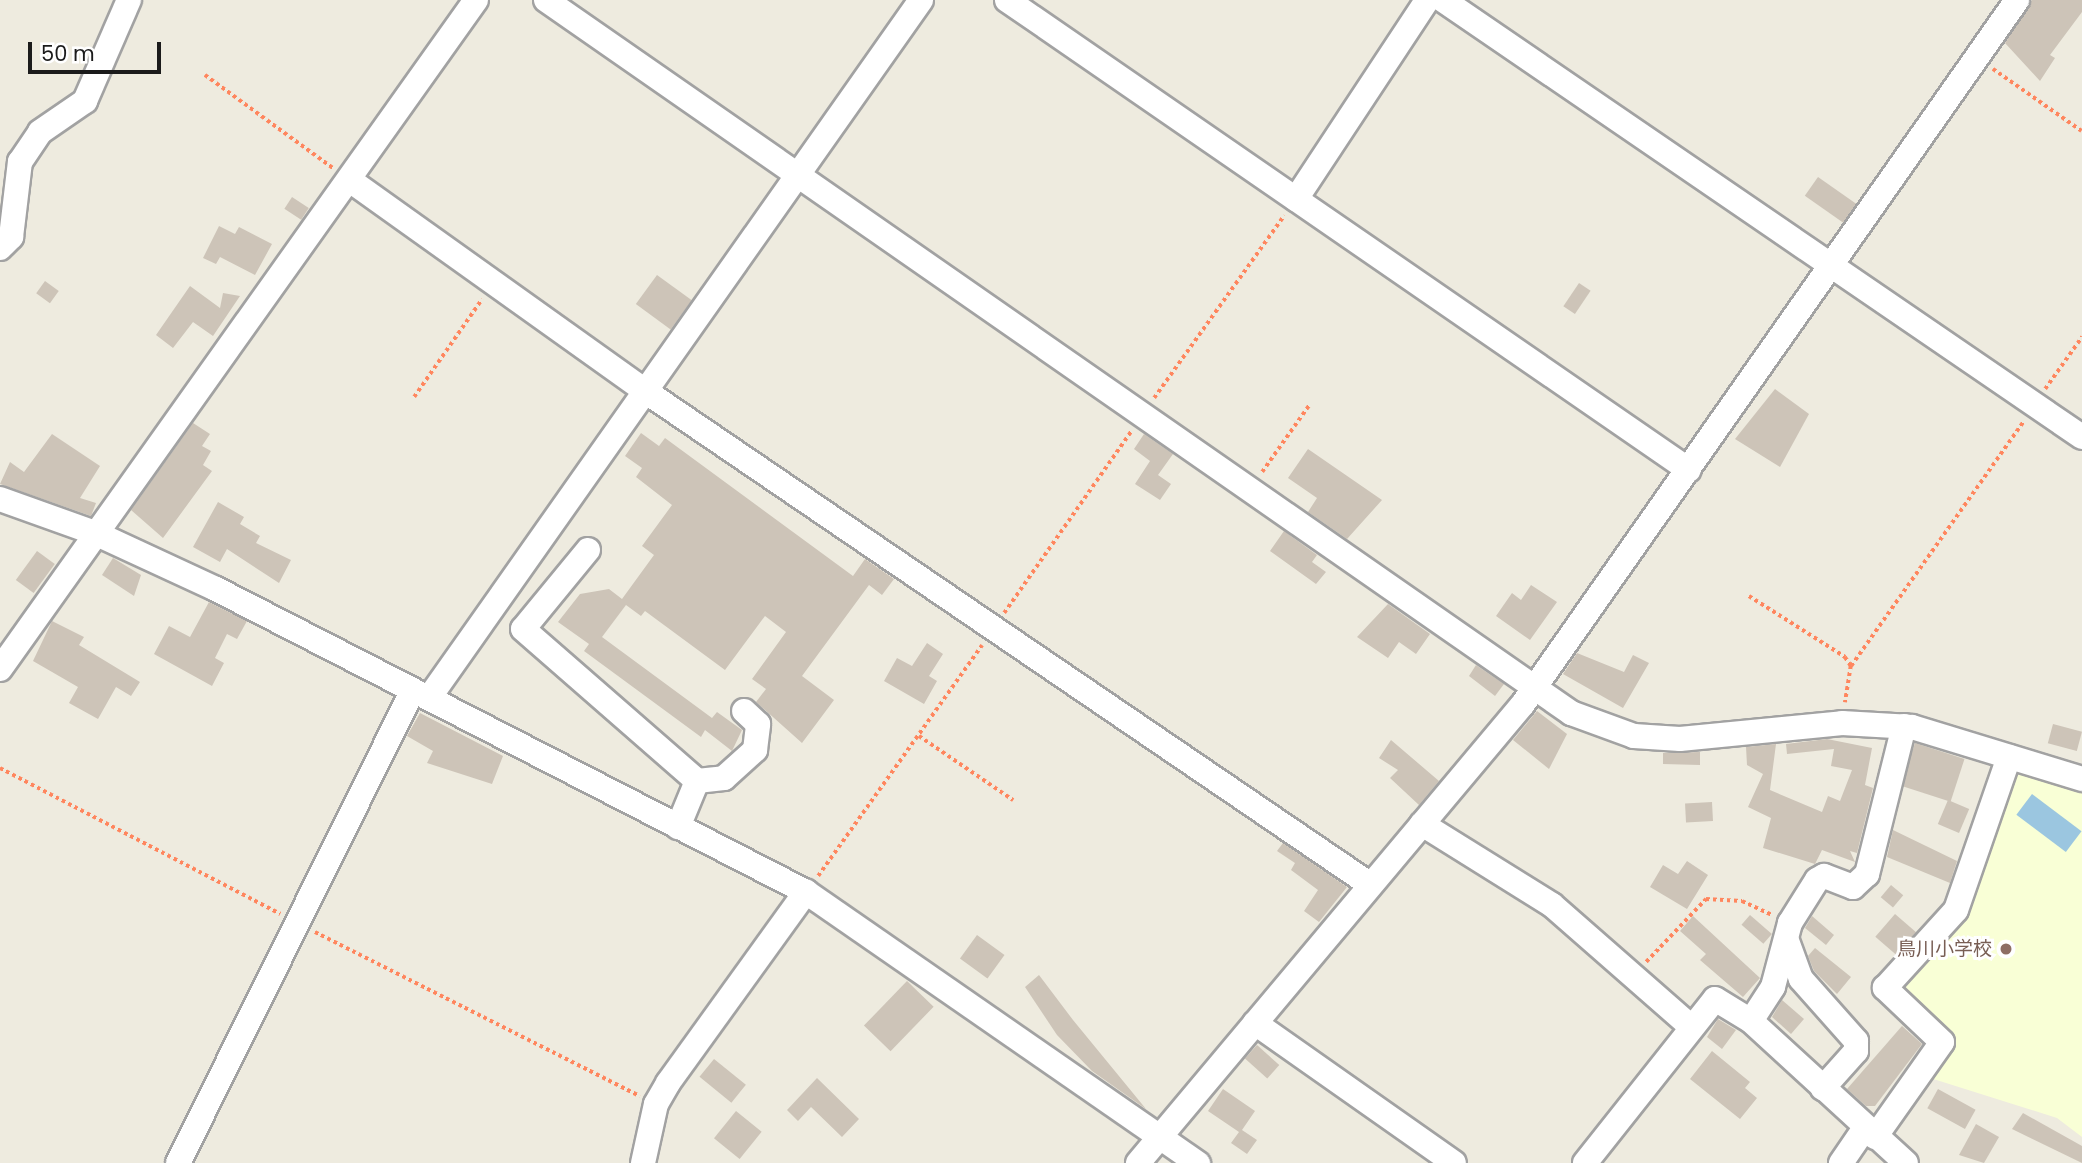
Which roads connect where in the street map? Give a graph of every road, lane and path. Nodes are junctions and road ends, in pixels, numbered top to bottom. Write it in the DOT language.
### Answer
graph roads {
  1 [pos="129,0"];
  2 [pos="476,0"];
  3 [pos="546,0"];
  4 [pos="921,0"];
  5 [pos="1007,0"];
  6 [pos="1427,0"];
  7 [pos="1443,0"];
  8 [pos="2017,0"];
  9 [pos="1977,57"];
  10 [pos="205,75"];
  11 [pos="2082,131"];
  12 [pos="800,174"];
  13 [pos="351,181"];
  14 [pos="1296,199"];
  15 [pos="0,248"];
  16 [pos="1834,266"];
  17 [pos="493,282"];
  18 [pos="2082,337"];
  19 [pos="648,393"];
  20 [pos="414,397"];
  21 [pos="1310,404"];
  22 [pos="2035,404"];
  23 [pos="1143,414"];
  24 [pos="2082,437"];
  25 [pos="1689,470"];
  26 [pos="1251,488"];
  27 [pos="0,499"];
  28 [pos="95,533"];
  29 [pos="588,550"];
  30 [pos="1749,597"];
  31 [pos="994,628"];
  32 [pos="1851,666"];
  33 [pos="0,669"];
  34 [pos="1536,686"];
  35 [pos="421,694"];
  36 [pos="744,711"];
  37 [pos="1842,723"];
  38 [pos="1903,726"];
  39 [pos="919,736"];
  40 [pos="2008,757"];
  41 [pos="0,768"];
  42 [pos="2082,779"];
  43 [pos="697,782"];
  44 [pos="1013,800"];
  45 [pos="1422,824"];
  46 [pos="678,827"];
  47 [pos="1369,884"];
  48 [pos="806,892"];
  49 [pos="299,924"];
  50 [pos="1788,931"];
  51 [pos="1634,976"];
  52 [pos="1751,1021"];
  53 [pos="1255,1023"];
  54 [pos="1690,1026"];
  55 [pos="1823,1088"];
  56 [pos="656,1104"];
  57 [pos="1870,1132"];
  58 [pos="1159,1136"];
  59 [pos="178,1163"];
  60 [pos="643,1163"];
  61 [pos="1138,1163"];
  62 [pos="1198,1163"];
  63 [pos="1454,1163"];
  64 [pos="1585,1163"];
  65 [pos="1841,1163"];
  66 [pos="1906,1163"];
  1 -- 15 [label="street"];
  2 -- 13 [label="street"];
  3 -- 12 [label="street"];
  4 -- 12 [label="street"];
  5 -- 14 [label="street"];
  6 -- 14 [label="street"];
  7 -- 16 [label="street"];
  8 -- 9 [label="street"];
  9 -- 11 [label="path"];
  9 -- 16 [label="street"];
  10 -- 13 [label="path"];
  12 -- 19 [label="street"];
  12 -- 23 [label="street"];
  13 -- 17 [label="street"];
  13 -- 28 [label="street"];
  14 -- 23 [label="path"];
  14 -- 25 [label="street"];
  16 -- 22 [label="street"];
  16 -- 25 [label="street"];
  17 -- 19 [label="street"];
  17 -- 20 [label="path"];
  18 -- 22 [label="path"];
  19 -- 31 [label="street"];
  19 -- 35 [label="street"];
  21 -- 26 [label="path"];
  22 -- 24 [label="street"];
  22 -- 32 [label="path"];
  23 -- 26 [label="street"];
  23 -- 31 [label="path"];
  25 -- 34 [label="street"];
  26 -- 34 [label="street"];
  27 -- 28 [label="street"];
  28 -- 33 [label="street"];
  28 -- 35 [label="street"];
  29 -- 43 [label="street"];
  30 -- 32 [label="path"];
  31 -- 39 [label="path"];
  31 -- 47 [label="street"];
  32 -- 37 [label="path"];
  34 -- 37 [label="street"];
  34 -- 45 [label="street"];
  35 -- 46 [label="street"];
  35 -- 49 [label="street"];
  36 -- 43 [label="street"];
  37 -- 38 [label="street"];
  38 -- 40 [label="street"];
  38 -- 50 [label="street"];
  39 -- 44 [label="path"];
  39 -- 48 [label="path"];
  40 -- 42 [label="street"];
  40 -- 57 [label="street"];
  41 -- 49 [label="path"];
  43 -- 46 [label="street"];
  45 -- 47 [label="street"];
  45 -- 51 [label="street"];
  46 -- 48 [label="street"];
  47 -- 53 [label="street"];
  48 -- 56 [label="street"];
  48 -- 58 [label="street"];
  49 -- 56 [label="path"];
  49 -- 59 [label="street"];
  50 -- 51 [label="path"];
  50 -- 52 [label="street"];
  50 -- 55 [label="street"];
  51 -- 54 [label="street"];
  52 -- 54 [label="street"];
  52 -- 55 [label="street"];
  53 -- 58 [label="street"];
  53 -- 63 [label="street"];
  54 -- 64 [label="street"];
  55 -- 57 [label="street"];
  56 -- 60 [label="street"];
  57 -- 65 [label="street"];
  57 -- 66 [label="street"];
  58 -- 61 [label="street"];
  58 -- 62 [label="street"];
}
